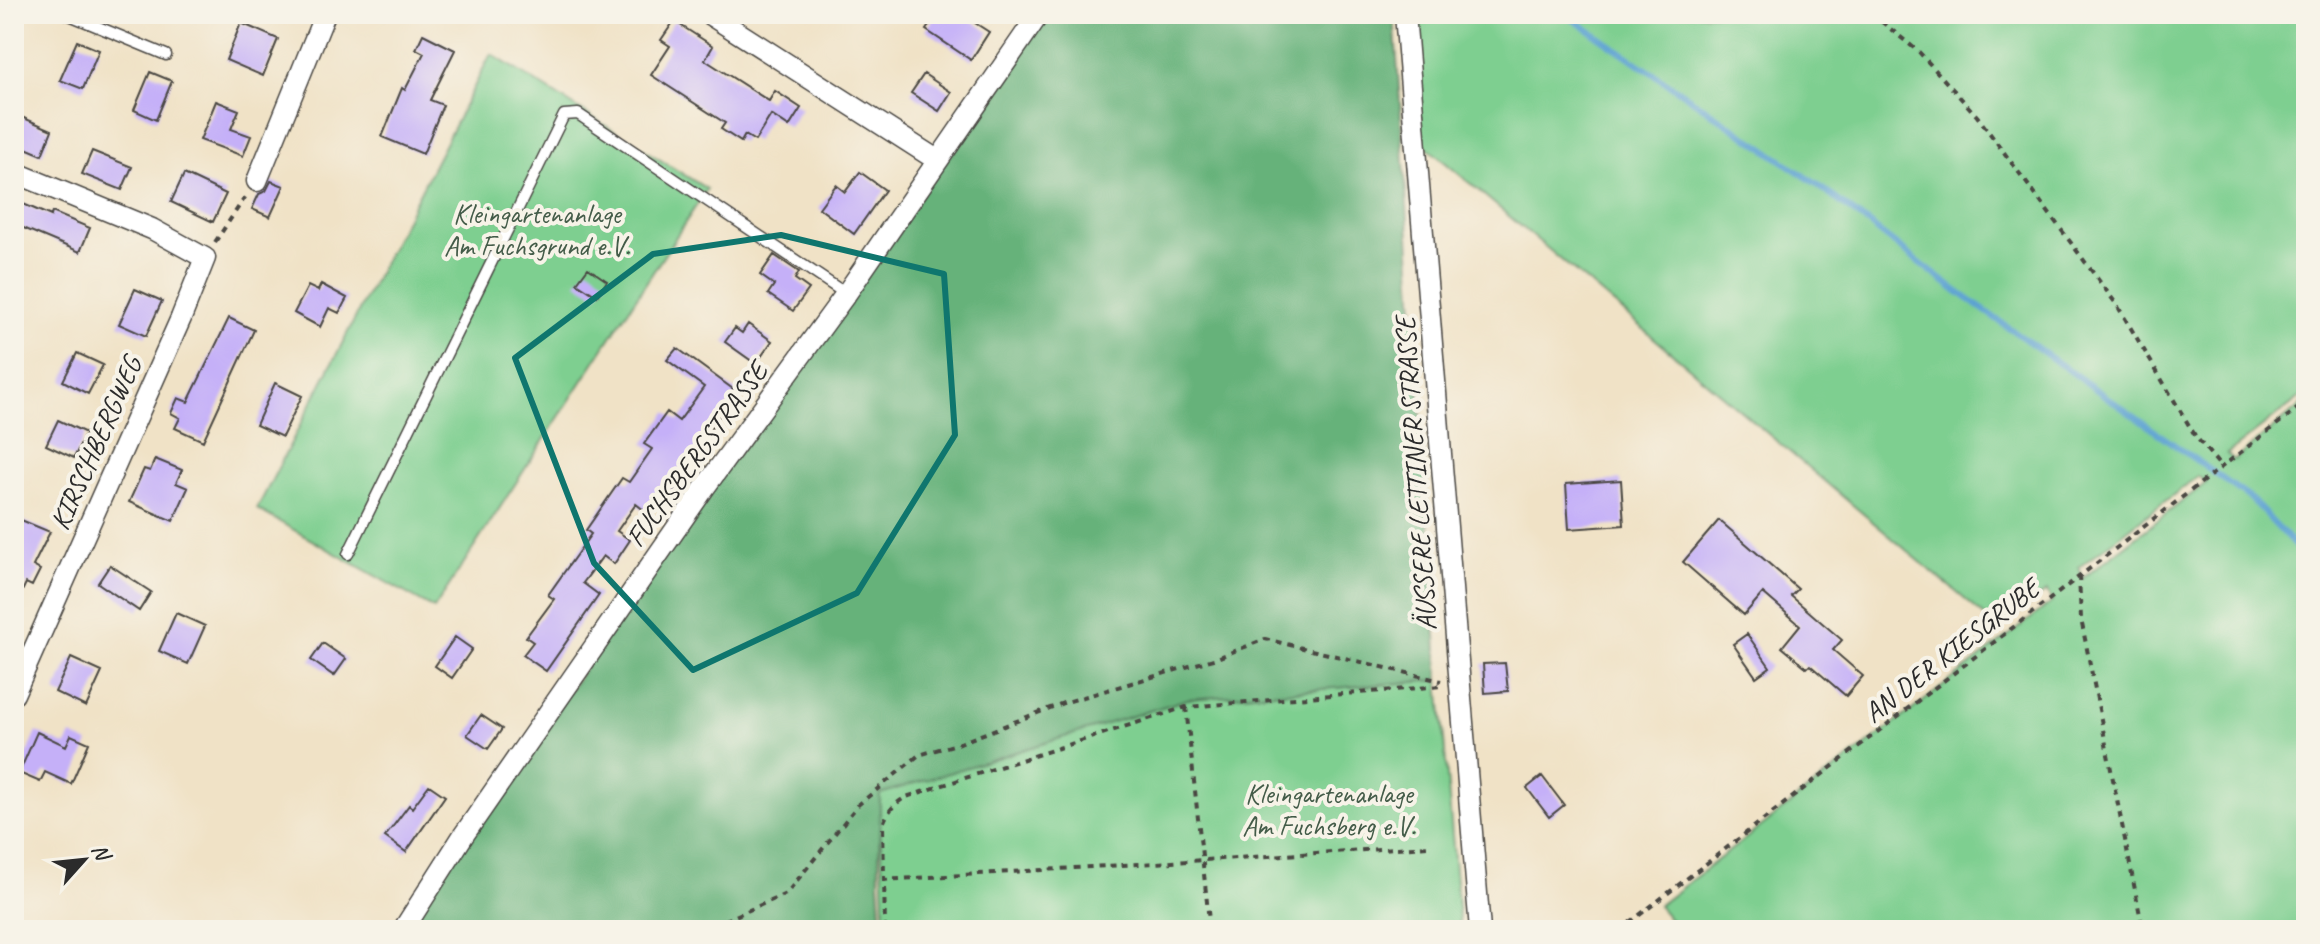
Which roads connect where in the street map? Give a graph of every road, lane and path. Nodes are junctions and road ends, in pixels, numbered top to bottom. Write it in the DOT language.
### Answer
graph roads {
  1 [pos="67,14"];
  2 [pos="325,14"];
  3 [pos="709,14"];
  4 [pos="1039,14"];
  5 [pos="1405,14"];
  6 [pos="1872,14"];
  7 [pos="166,55"];
  8 [pos="937,160"];
  9 [pos="14,172"];
  10 [pos="257,181"];
  11 [pos="205,258"];
  12 [pos="846,294"];
  13 [pos="2306,402"];
  14 [pos="2221,467"];
  15 [pos="348,554"];
  16 [pos="2079,576"];
  17 [pos="1459,684"];
  18 [pos="14,694"];
  19 [pos="1186,707"];
  20 [pos="1429,846"];
  21 [pos="1202,860"];
  22 [pos="882,880"];
  23 [pos="403,930"];
  24 [pos="703,930"];
  25 [pos="885,930"];
  26 [pos="1210,930"];
  27 [pos="1480,930"];
  28 [pos="1620,930"];
  29 [pos="2143,930"];
  1 -- 7 [label="lane"];
  2 -- 10 [label="street"];
  3 -- 8 [label="street"];
  4 -- 8 [label="street, FUCHSBERGSTRASSE"];
  5 -- 17 [label="street, ÄUSSERE LETTINER STRASSE"];
  6 -- 14 [label="path"];
  8 -- 12 [label="street, FUCHSBERGSTRASSE"];
  9 -- 11 [label="street"];
  10 -- 11 [label="path"];
  11 -- 18 [label="street, KIRSCHBERGWEG"];
  12 -- 15 [label="lane"];
  12 -- 23 [label="street, FUCHSBERGSTRASSE"];
  13 -- 14 [label="path, AN DER KIESGRUBE"];
  14 -- 16 [label="path, AN DER KIESGRUBE"];
  16 -- 28 [label="path, AN DER KIESGRUBE"];
  16 -- 29 [label="path"];
  17 -- 19 [label="path"];
  17 -- 24 [label="path"];
  17 -- 27 [label="street, ÄUSSERE LETTINER STRASSE"];
  19 -- 21 [label="path"];
  19 -- 22 [label="path"];
  20 -- 21 [label="path"];
  21 -- 22 [label="path"];
  21 -- 26 [label="path"];
  22 -- 25 [label="path"];
}
